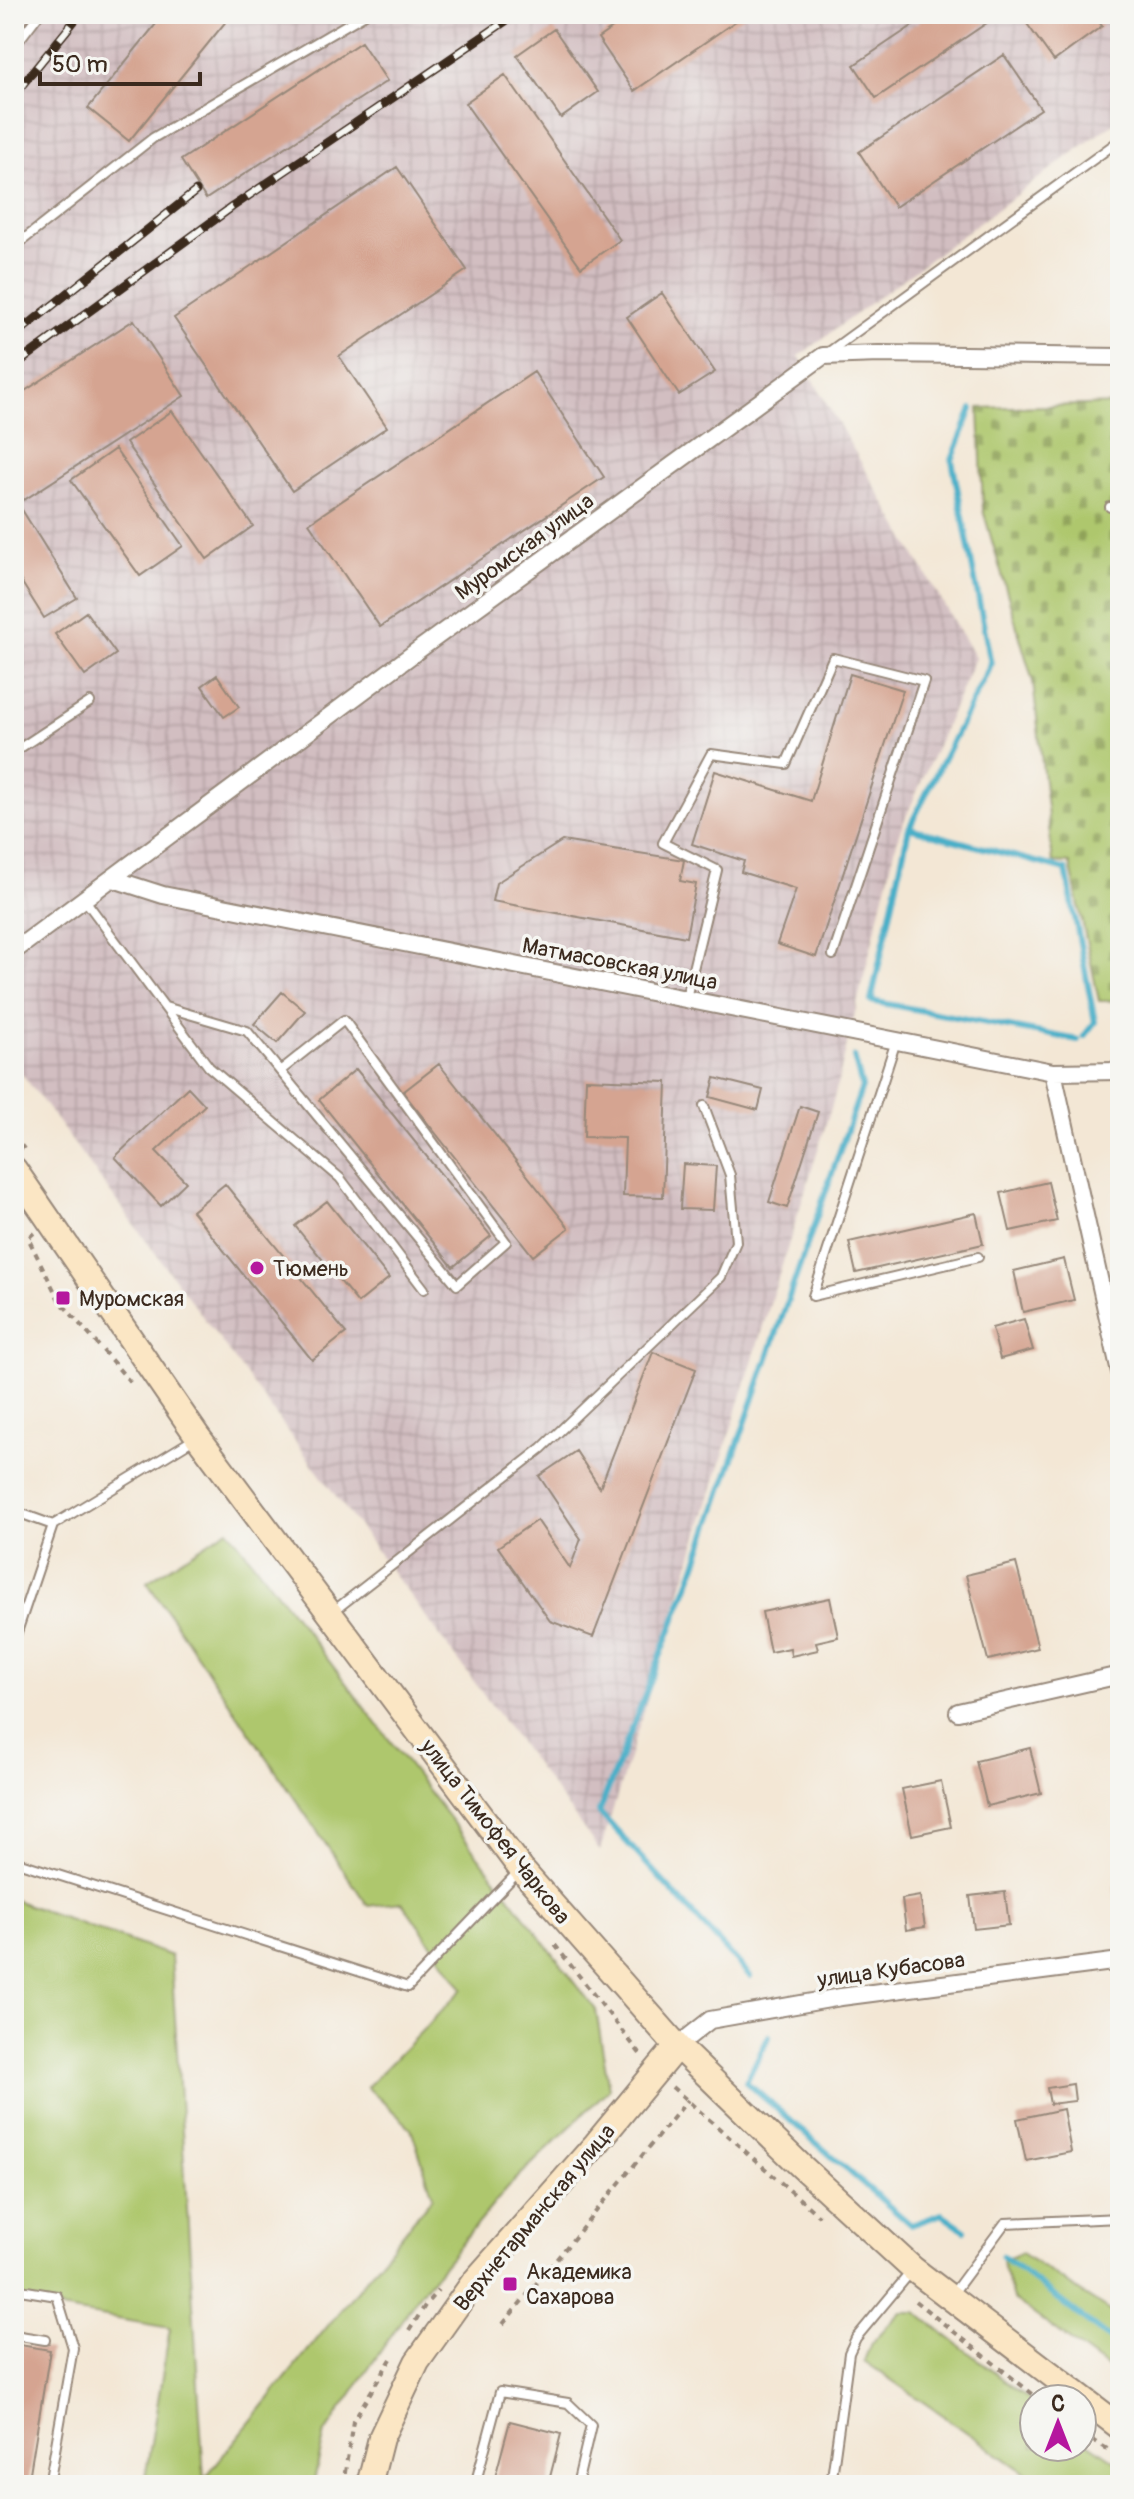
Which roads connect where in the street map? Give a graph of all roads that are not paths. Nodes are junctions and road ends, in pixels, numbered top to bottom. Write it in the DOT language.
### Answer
graph roads {
  1 [pos="39,14"];
  2 [pos="365,14"];
  3 [pos="14,47"];
  4 [pos="1120,140"];
  5 [pos="14,247"];
  6 [pos="823,356"];
  7 [pos="1120,357"];
  8 [pos="90,702"];
  9 [pos="14,752"];
  10 [pos="113,879"];
  11 [pos="85,900"];
  12 [pos="14,951"];
  13 [pos="833,955"];
  14 [pos="686,998"];
  15 [pos="165,1007"];
  16 [pos="896,1041"];
  17 [pos="280,1071"];
  18 [pos="1120,1071"];
  19 [pos="1053,1072"];
  20 [pos="704,1106"];
  21 [pos="17,1180"];
  22 [pos="978,1257"];
  23 [pos="424,1289"];
  24 [pos="1120,1372"];
  25 [pos="198,1437"];
  26 [pos="14,1511"];
  27 [pos="53,1525"];
  28 [pos="331,1614"];
  29 [pos="14,1641"];
  30 [pos="1120,1675"];
  31 [pos="958,1712"];
  32 [pos="14,1861"];
  33 [pos="521,1869"];
  34 [pos="1120,1961"];
  35 [pos="677,2046"];
  36 [pos="1120,2218"];
  37 [pos="913,2269"];
  38 [pos="14,2289"];
  39 [pos="951,2297"];
  40 [pos="14,2335"];
  41 [pos="45,2340"];
  42 [pos="1120,2427"];
  43 [pos="831,2482"];
  44 [pos="49,2485"];
  45 [pos="369,2485"];
  46 [pos="475,2485"];
  47 [pos="577,2485"];
  48 [pos="862,2485"];
  1 -- 3 [label="lane"];
  2 -- 5 [label="lane"];
  4 -- 6 [label="lane"];
  6 -- 7 [label="street"];
  6 -- 10 [label="street, Муромская улица"];
  8 -- 9 [label="lane"];
  10 -- 11 [label="street, Муромская улица"];
  10 -- 14 [label="street, Матмасовская улица"];
  11 -- 12 [label="street, Муромская улица"];
  11 -- 15 [label="lane"];
  13 -- 14 [label="lane"];
  14 -- 16 [label="street, Матмасовская улица"];
  15 -- 17 [label="lane"];
  15 -- 23 [label="lane"];
  16 -- 19 [label="street, Матмасовская улица"];
  16 -- 22 [label="lane"];
  17 -- 17 [label="lane"];
  18 -- 19 [label="street, Матмасовская улица"];
  19 -- 24 [label="street"];
  20 -- 28 [label="lane"];
  21 -- 25 [label="main road, улица Тимофея Чаркова"];
  25 -- 27 [label="lane"];
  25 -- 28 [label="main road, улица Тимофея Чаркова"];
  26 -- 27 [label="lane"];
  27 -- 29 [label="lane"];
  28 -- 33 [label="main road, улица Тимофея Чаркова"];
  30 -- 31 [label="street"];
  32 -- 33 [label="lane"];
  33 -- 35 [label="main road, улица Тимофея Чаркова"];
  34 -- 35 [label="street, улица Кубасова"];
  35 -- 37 [label="main road, улица Тимофея Чаркова"];
  35 -- 45 [label="main road, Верхнетарманская улица"];
  36 -- 39 [label="lane"];
  37 -- 39 [label="main road, улица Тимофея Чаркова"];
  37 -- 43 [label="lane"];
  38 -- 44 [label="lane"];
  39 -- 42 [label="main road, улица Тимофея Чаркова"];
  40 -- 41 [label="lane"];
  43 -- 48 [label="lane"];
  46 -- 47 [label="lane"];
}
